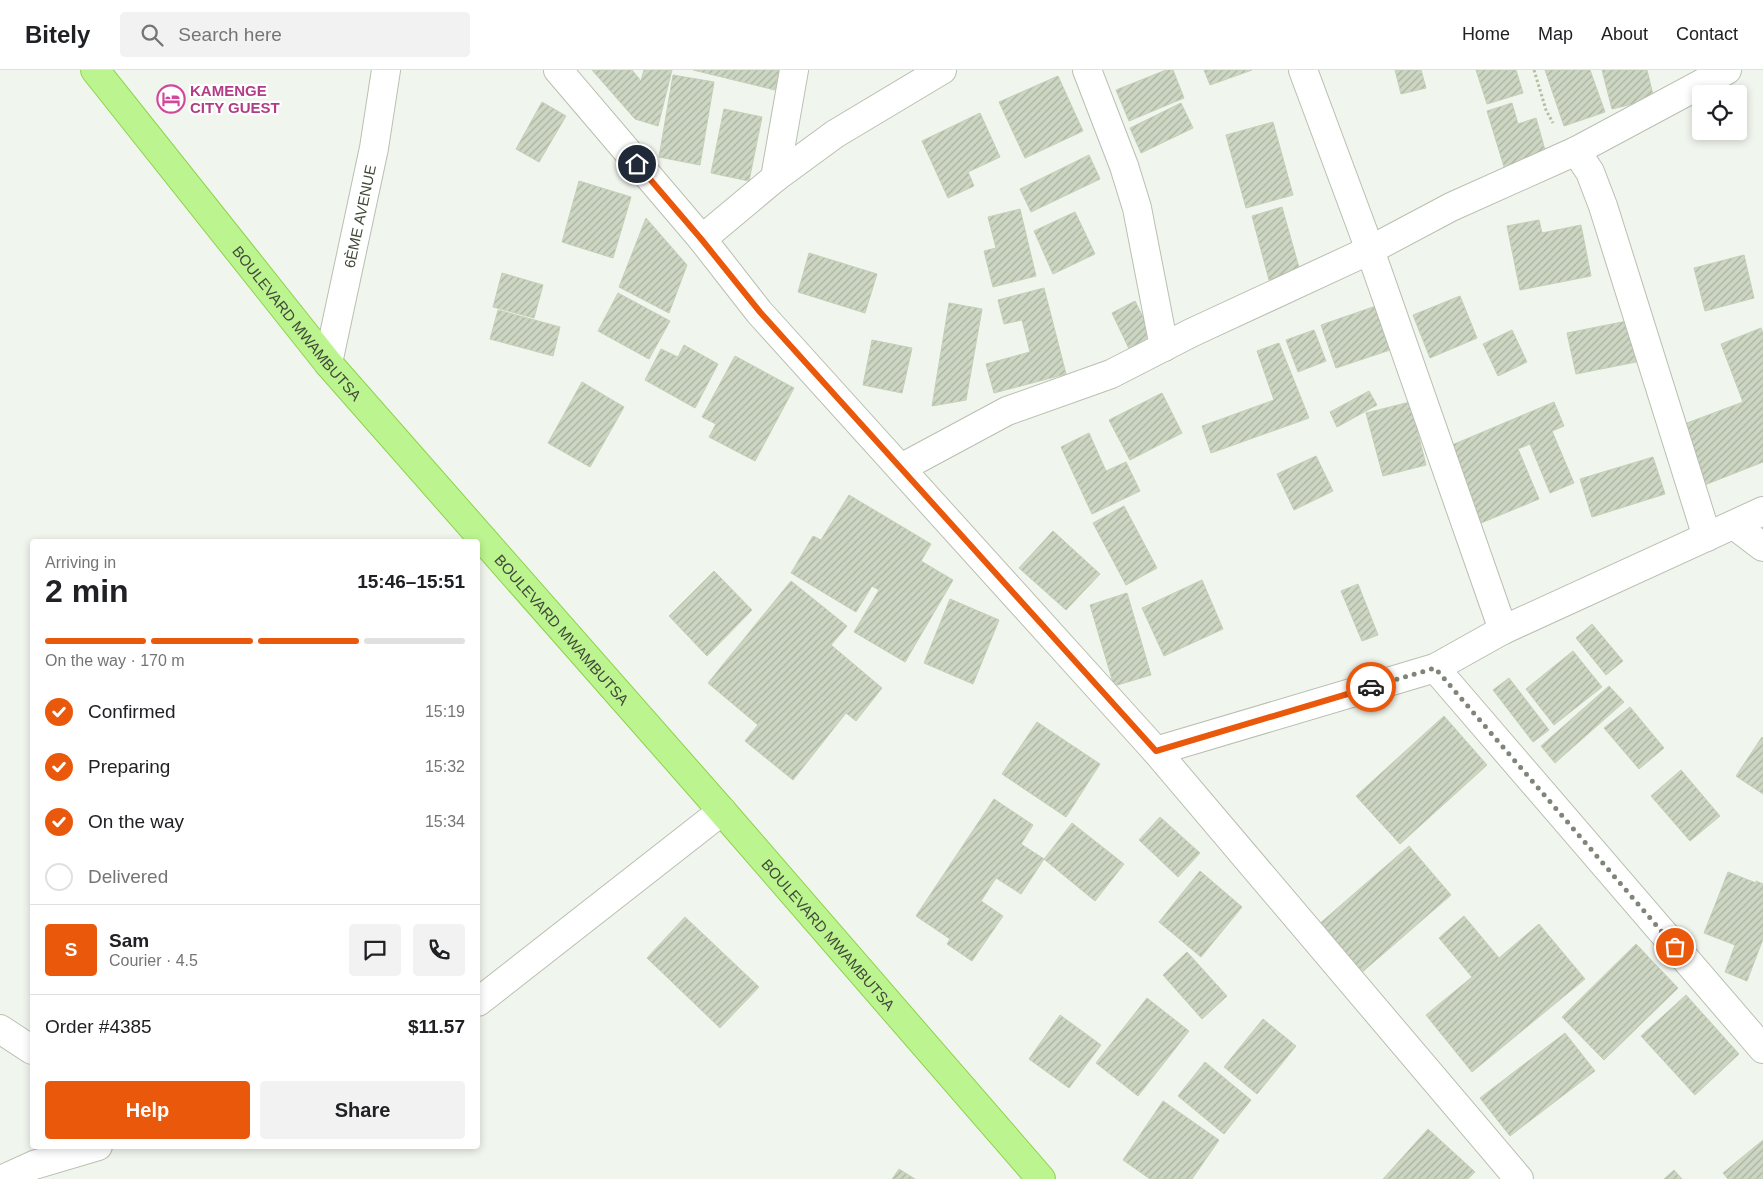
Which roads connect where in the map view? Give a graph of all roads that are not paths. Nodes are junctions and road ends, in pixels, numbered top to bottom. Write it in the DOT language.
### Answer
graph roads {
  1 [pos="95,70"];
  2 [pos="386,70"];
  3 [pos="558,70"];
  4 [pos="794,70"];
  5 [pos="942,70"];
  6 [pos="1086,70"];
  7 [pos="1303,70"];
  8 [pos="1728,70"];
  9 [pos="1576,151"];
  10 [pos="774,178"];
  11 [pos="702,240"];
  12 [pos="1370,250"];
  13 [pos="1164,347"];
  14 [pos="328,362"];
  15 [pos="900,468"];
  16 [pos="1763,511"];
  17 [pos="1734,525"];
  18 [pos="1707,537"];
  19 [pos="1763,547"];
  20 [pos="1502,630"];
  21 [pos="1435,668"];
  22 [pos="1156,751"];
  23 [pos="722,811"];
  24 [pos="480,1000"];
  25 [pos="0,1030"];
  26 [pos="30,1049"];
  27 [pos="1763,1049"];
  28 [pos="88,1149"];
  29 [pos="3,1179"];
  30 [pos="1041,1179"];
  31 [pos="1519,1179"];
  1 -- 14 [label="highway, BOULEVARD MWAMBUTSA"];
  2 -- 14 [label="street, 6ÈME AVENUE"];
  3 -- 11 [label="street"];
  4 -- 10 [label="street"];
  5 -- 10 [label="street"];
  6 -- 13 [label="street"];
  7 -- 12 [label="street"];
  8 -- 9 [label="street"];
  9 -- 12 [label="street"];
  9 -- 18 [label="street"];
  10 -- 11 [label="street"];
  11 -- 15 [label="street"];
  12 -- 13 [label="street"];
  12 -- 20 [label="street"];
  13 -- 15 [label="street"];
  14 -- 23 [label="highway, BOULEVARD MWAMBUTSA"];
  15 -- 22 [label="street"];
  16 -- 17 [label="street"];
  17 -- 18 [label="street"];
  17 -- 19 [label="street"];
  18 -- 20 [label="street"];
  20 -- 21 [label="street"];
  21 -- 22 [label="street"];
  21 -- 27 [label="street"];
  22 -- 31 [label="street"];
  23 -- 24 [label="street"];
  23 -- 30 [label="highway, BOULEVARD MWAMBUTSA"];
  25 -- 26 [label="street"];
  28 -- 29 [label="street"];
}
